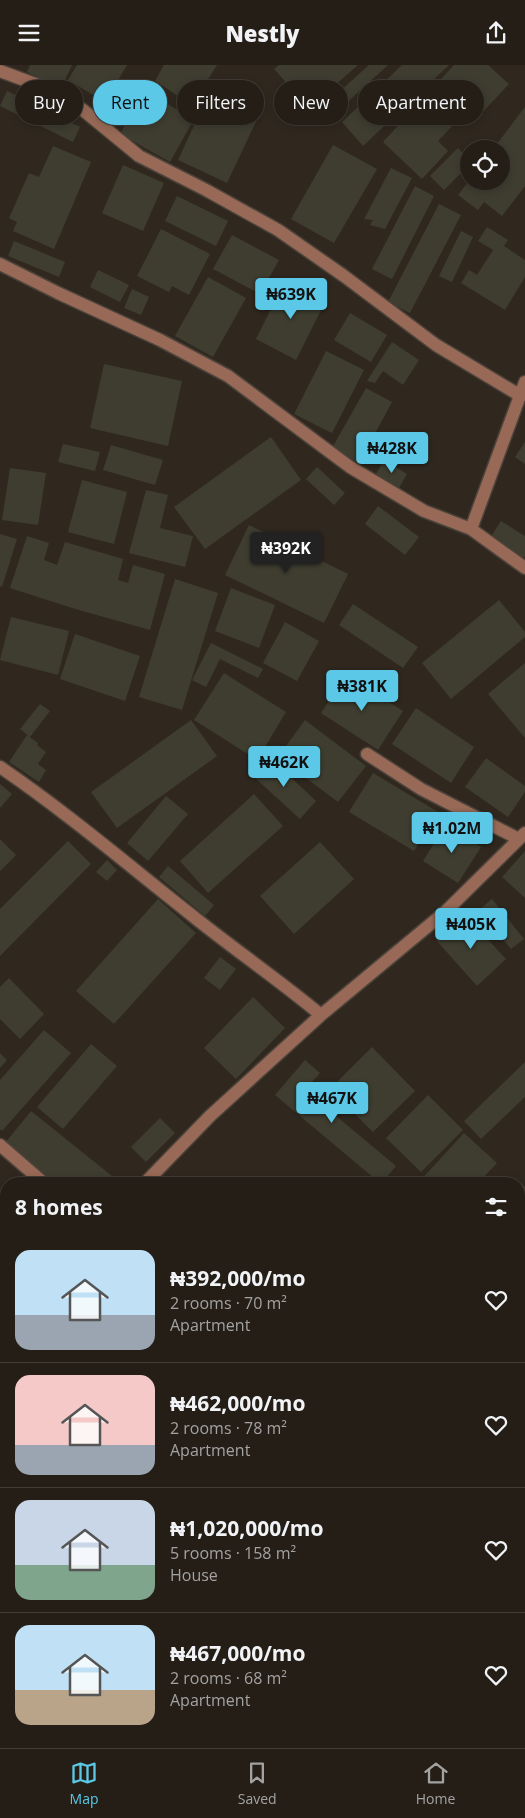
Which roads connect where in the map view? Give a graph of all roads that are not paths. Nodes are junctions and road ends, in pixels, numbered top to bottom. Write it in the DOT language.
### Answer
graph roads {
  1 [pos="0,71"];
  2 [pos="0,264"];
  3 [pos="525,382"];
  4 [pos="520,396"];
  5 [pos="471,529"];
  6 [pos="525,568"];
  7 [pos="367,755"];
  8 [pos="0,767"];
  9 [pos="522,836"];
  10 [pos="321,1015"];
  11 [pos="0,1145"];
  12 [pos="37,1177"];
  13 [pos="151,1177"];
  1 -- 4 [label="street"];
  2 -- 5 [label="street"];
  3 -- 4 [label="street"];
  4 -- 5 [label="street"];
  5 -- 6 [label="street"];
  7 -- 9 [label="street"];
  8 -- 10 [label="street"];
  9 -- 10 [label="street"];
  10 -- 13 [label="street"];
  11 -- 12 [label="street"];
}
